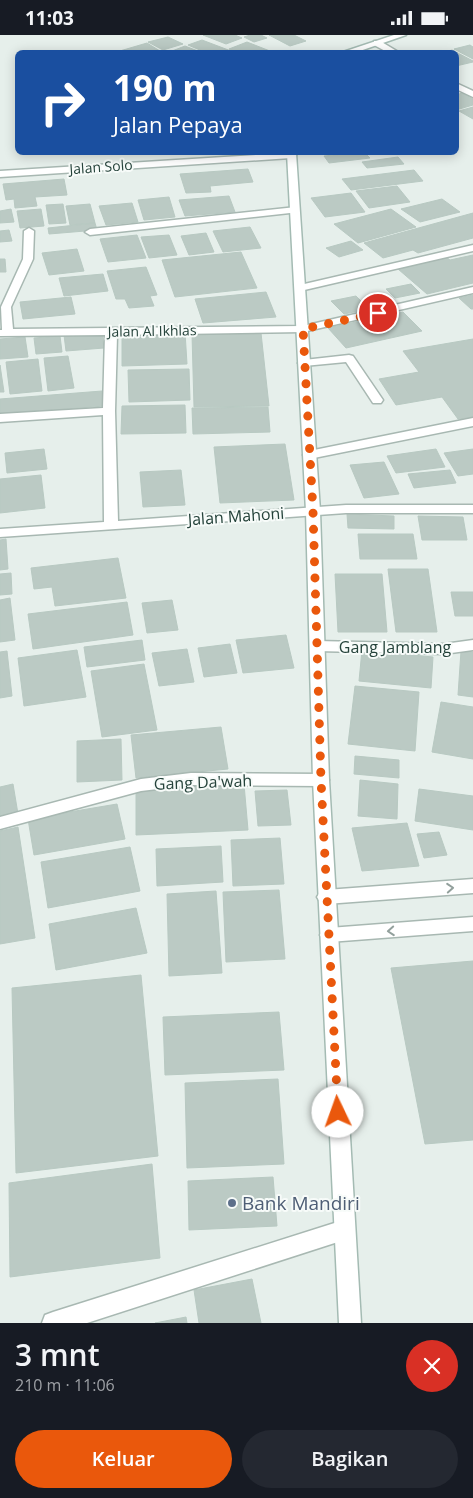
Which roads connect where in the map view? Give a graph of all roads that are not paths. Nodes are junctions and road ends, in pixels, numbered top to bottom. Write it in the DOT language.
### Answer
graph roads {
  1 [pos="402,35"];
  2 [pos="376,39"];
  3 [pos="351,50"];
  4 [pos="392,50"];
  5 [pos="459,87"];
  6 [pos="473,94"];
  7 [pos="276,155"];
  8 [pos="291,155"];
  9 [pos="0,174"];
  10 [pos="296,210"];
  11 [pos="29,231"];
  12 [pos="90,232"];
  13 [pos="473,248"];
  14 [pos="300,288"];
  15 [pos="473,290"];
  16 [pos="303,329"];
  17 [pos="112,331"];
  18 [pos="4,333"];
  19 [pos="304,363"];
  20 [pos="377,400"];
  21 [pos="109,411"];
  22 [pos="0,418"];
  23 [pos="473,422"];
  24 [pos="309,455"];
  25 [pos="473,509"];
  26 [pos="313,511"];
  27 [pos="112,525"];
  28 [pos="0,533"];
  29 [pos="473,645"];
  30 [pos="316,646"];
  31 [pos="321,780"];
  32 [pos="0,823"];
  33 [pos="473,886"];
  34 [pos="326,897"];
  35 [pos="473,924"];
  36 [pos="329,935"];
  37 [pos="344,1231"];
  38 [pos="53,1323"];
  39 [pos="350,1323"];
  1 -- 2 [label="street"];
  2 -- 3 [label="street"];
  2 -- 4 [label="street"];
  5 -- 6 [label="street"];
  7 -- 9 [label="street, Jalan Solo"];
  8 -- 10 [label="street"];
  10 -- 12 [label="street"];
  10 -- 14 [label="street"];
  11 -- 18 [label="street"];
  13 -- 14 [label="street"];
  14 -- 16 [label="street"];
  15 -- 16 [label="street, Jalan Al Ikhlas"];
  16 -- 17 [label="street, Jalan Al Ikhlas"];
  16 -- 19 [label="street"];
  17 -- 18 [label="street, Jalan Al Ikhlas"];
  17 -- 21 [label="street"];
  19 -- 20 [label="street"];
  19 -- 24 [label="street"];
  21 -- 22 [label="street"];
  21 -- 27 [label="street"];
  23 -- 24 [label="street"];
  24 -- 26 [label="street"];
  25 -- 26 [label="street, Jalan Mahoni"];
  26 -- 27 [label="street, Jalan Mahoni"];
  26 -- 30 [label="street"];
  27 -- 28 [label="street, Jalan Mahoni"];
  29 -- 30 [label="street, Gang Jamblang"];
  30 -- 31 [label="street"];
  31 -- 32 [label="street, Gang Da'wah"];
  31 -- 34 [label="street"];
  34 -- 33 [label="street, one-way"];
  34 -- 36 [label="street"];
  35 -- 36 [label="street, one-way"];
  36 -- 37 [label="street"];
  37 -- 38 [label="street"];
  37 -- 39 [label="street"];
}
